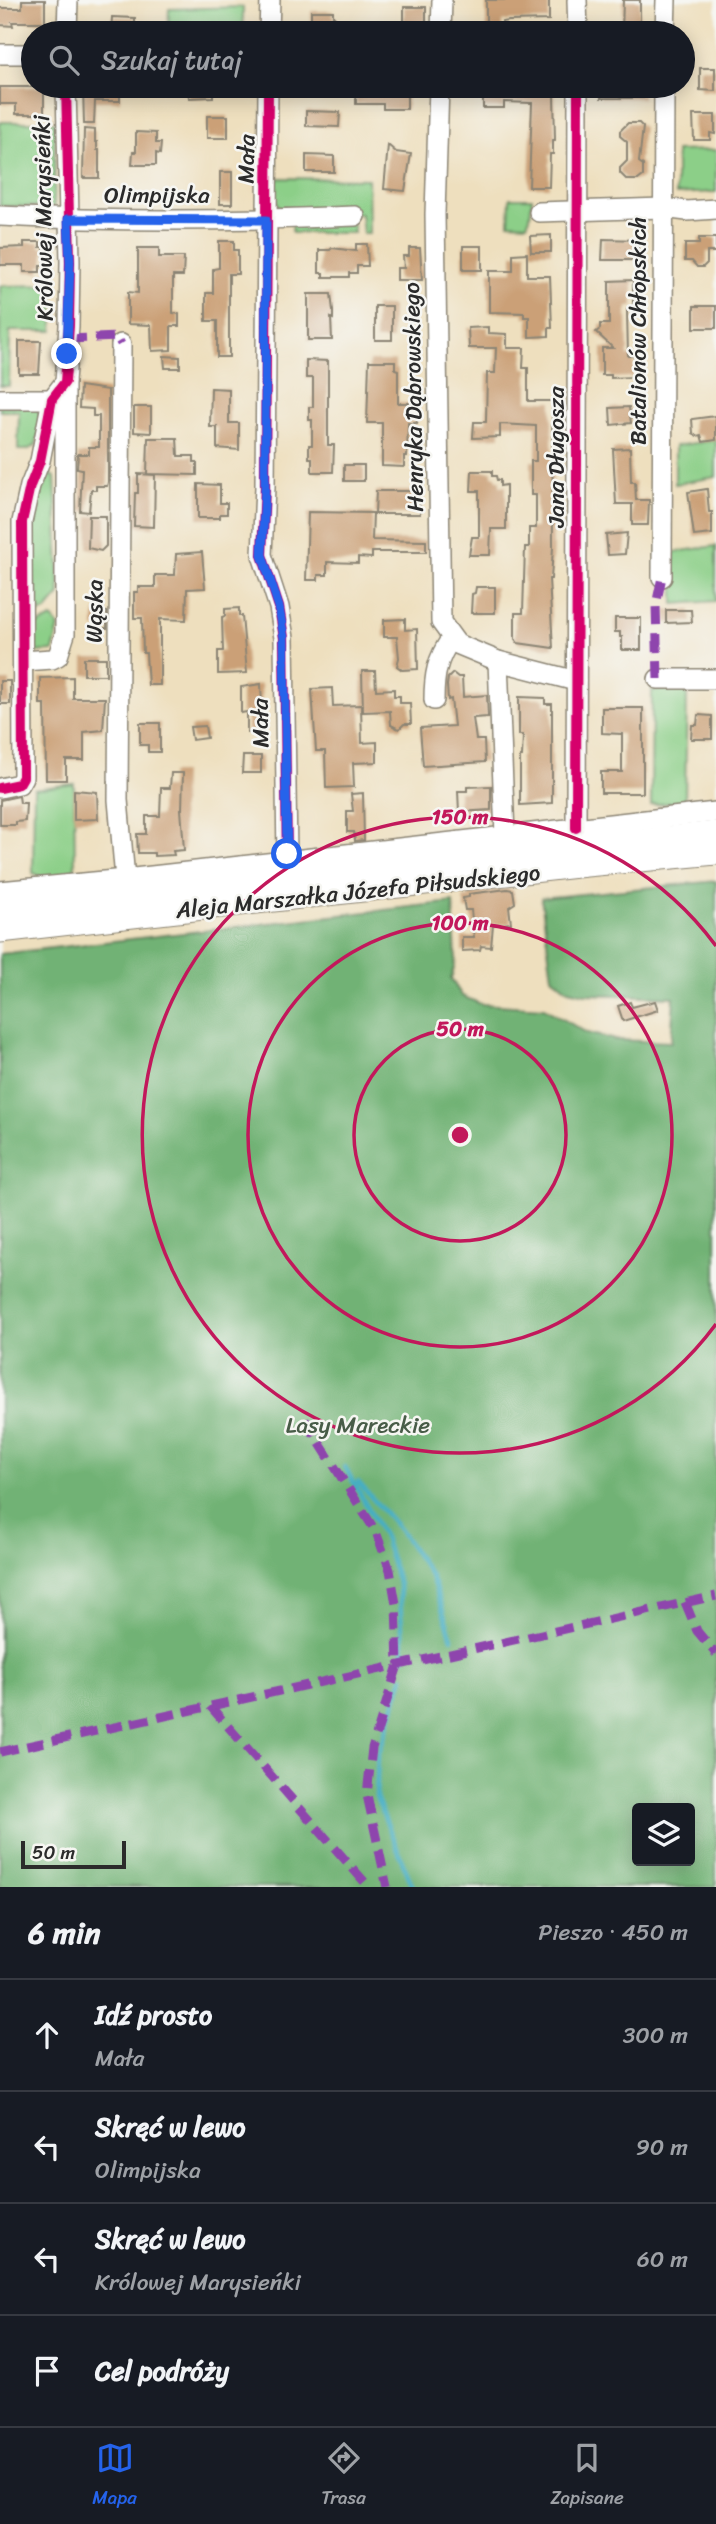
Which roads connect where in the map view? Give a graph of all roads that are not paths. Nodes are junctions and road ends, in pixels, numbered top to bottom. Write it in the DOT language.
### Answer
graph roads {
  1 [pos="68,0"];
  2 [pos="270,0"];
  3 [pos="442,0"];
  4 [pos="578,0"];
  5 [pos="666,0"];
  6 [pos="67,21"];
  7 [pos="269,21"];
  8 [pos="441,21"];
  9 [pos="578,21"];
  10 [pos="665,21"];
  11 [pos="0,54"];
  12 [pos="21,54"];
  13 [pos="66,98"];
  14 [pos="268,98"];
  15 [pos="439,98"];
  16 [pos="578,98"];
  17 [pos="664,98"];
  18 [pos="663,208"];
  19 [pos="716,209"];
  20 [pos="578,210"];
  21 [pos="539,212"];
  22 [pos="0,216"];
  23 [pos="355,216"];
  24 [pos="68,219"];
  25 [pos="266,220"];
  26 [pos="121,344"];
  27 [pos="65,382"];
  28 [pos="0,398"];
  29 [pos="52,399"];
  30 [pos="662,577"];
  31 [pos="451,639"];
  32 [pos="23,661"];
  33 [pos="498,661"];
  34 [pos="658,679"];
  35 [pos="716,679"];
  36 [pos="576,681"];
  37 [pos="434,699"];
  38 [pos="0,788"];
  39 [pos="716,812"];
  40 [pos="576,828"];
  41 [pos="716,833"];
  42 [pos="505,835"];
  43 [pos="716,853"];
  44 [pos="287,859"];
  45 [pos="125,879"];
  46 [pos="0,891"];
  47 [pos="0,909"];
  48 [pos="0,930"];
  1 -- 6 [label="street"];
  2 -- 7 [label="street"];
  3 -- 8 [label="street"];
  4 -- 9 [label="street"];
  5 -- 10 [label="street"];
  11 -- 12 [label="street"];
  13 -- 24 [label="street, Królowej Marysieńki"];
  14 -- 25 [label="street, Mała"];
  15 -- 31 [label="street, Henryka Dąbrowskiego"];
  16 -- 20 [label="street, Jana Długosza"];
  17 -- 18 [label="street, Batalionów Chłopskich"];
  18 -- 19 [label="street"];
  18 -- 20 [label="street"];
  18 -- 30 [label="street, Batalionów Chłopskich"];
  20 -- 21 [label="street"];
  20 -- 36 [label="street, Jana Długosza"];
  22 -- 24 [label="street, Olimpijska"];
  23 -- 25 [label="street, Olimpijska"];
  24 -- 25 [label="street, Olimpijska"];
  24 -- 27 [label="street, Królowej Marysieńki"];
  25 -- 44 [label="street, Mała"];
  26 -- 45 [label="street, Wąska"];
  27 -- 29 [label="street"];
  27 -- 32 [label="street, Królowej Marysieńki"];
  28 -- 29 [label="street"];
  29 -- 32 [label="street"];
  31 -- 33 [label="street"];
  31 -- 37 [label="street"];
  32 -- 38 [label="street"];
  33 -- 36 [label="street"];
  33 -- 42 [label="street"];
  34 -- 35 [label="street"];
  36 -- 40 [label="street, Jana Długosza"];
  39 -- 40 [label="street"];
  40 -- 42 [label="street"];
  41 -- 47 [label="main road, Aleja Marszałka Józefa Piłsudskiego"];
  42 -- 44 [label="street"];
  43 -- 48 [label="main road, Aleja Marszałka Józefa Piłsudskiego"];
  44 -- 45 [label="street"];
  45 -- 46 [label="street"];
}
